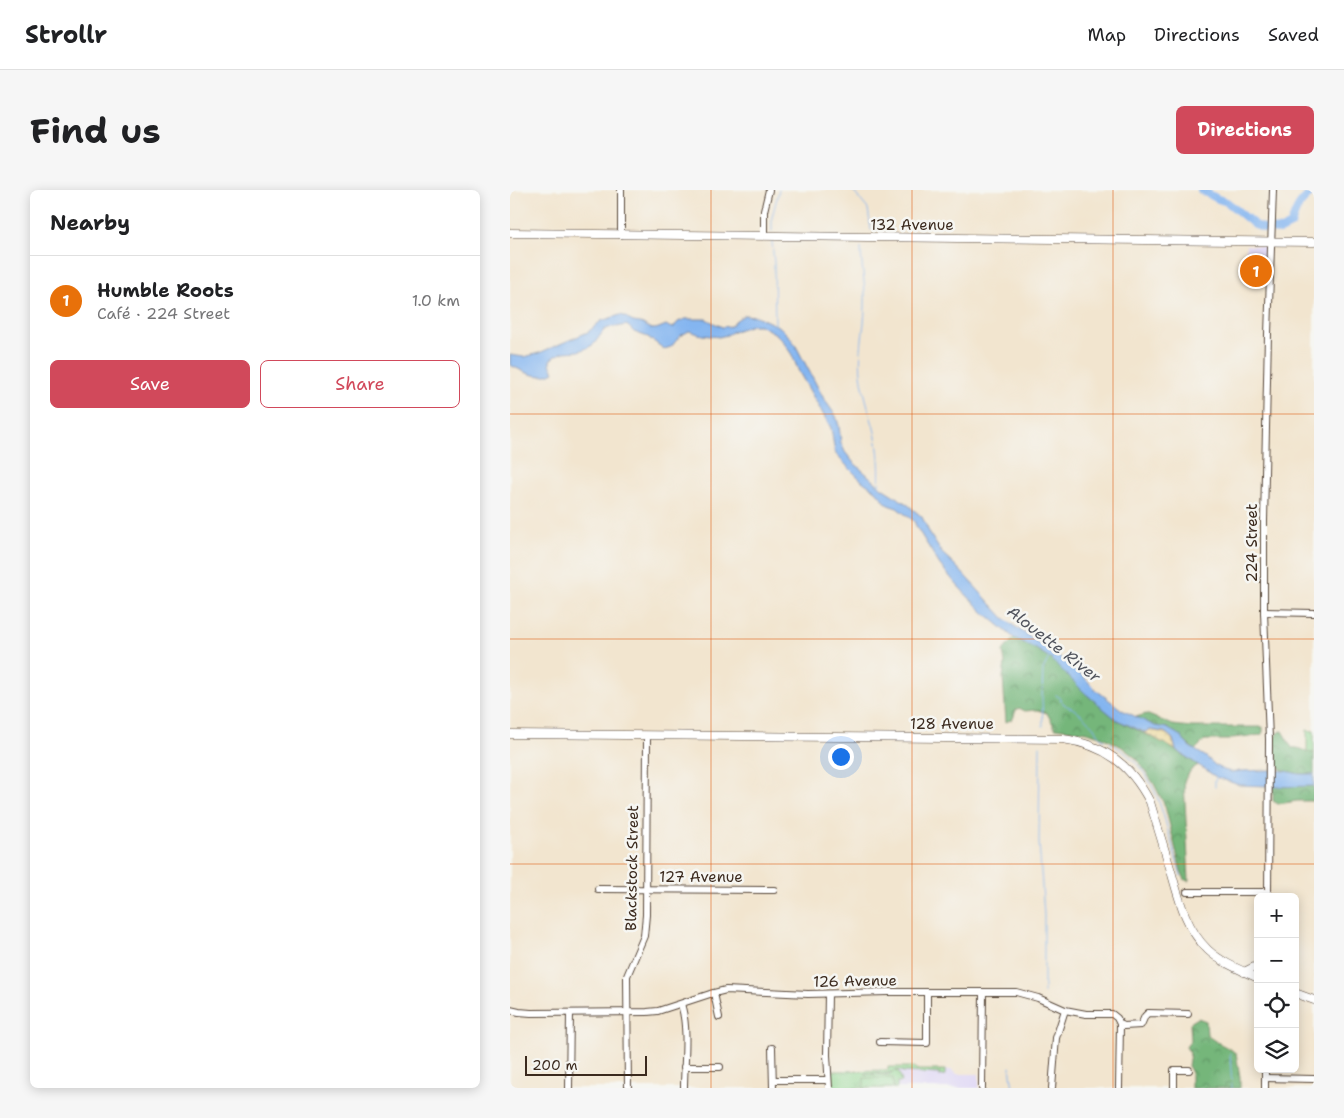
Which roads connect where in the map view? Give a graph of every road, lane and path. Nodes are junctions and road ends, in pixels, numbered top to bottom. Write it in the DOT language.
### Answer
graph roads {
  1 [pos="621,190"];
  2 [pos="769,190"];
  3 [pos="1273,190"];
  4 [pos="510,233"];
  5 [pos="621,234"];
  6 [pos="764,236"];
  7 [pos="1272,239"];
  8 [pos="1314,242"];
  9 [pos="1264,612"];
  10 [pos="1314,613"];
  11 [pos="510,734"];
  12 [pos="647,736"];
  13 [pos="598,889"];
  14 [pos="646,890"];
  15 [pos="774,890"];
  16 [pos="1187,892"];
  17 [pos="1268,893"];
  18 [pos="1254,894"];
  19 [pos="1254,967"];
  20 [pos="1244,972"];
  21 [pos="1254,976"];
  22 [pos="927,992"];
  23 [pos="983,992"];
  24 [pos="714,993"];
  25 [pos="828,994"];
  26 [pos="1299,994"];
  27 [pos="1314,1000"];
  28 [pos="680,1004"];
  29 [pos="510,1010"];
  30 [pos="1065,1010"];
  31 [pos="628,1012"];
  32 [pos="570,1013"];
  33 [pos="1188,1014"];
  34 [pos="719,1017"];
  35 [pos="1120,1024"];
  36 [pos="880,1042"];
  37 [pos="772,1048"];
  38 [pos="684,1067"];
  39 [pos="720,1067"];
  40 [pos="1189,1070"];
  41 [pos="1266,1073"];
  42 [pos="1265,1078"];
  43 [pos="1314,1079"];
  44 [pos="773,1080"];
  45 [pos="828,1080"];
  46 [pos="569,1088"];
  47 [pos="628,1088"];
  48 [pos="684,1088"];
  49 [pos="772,1088"];
  50 [pos="829,1088"];
  51 [pos="982,1088"];
  52 [pos="1052,1088"];
  53 [pos="1120,1088"];
  54 [pos="1174,1088"];
  55 [pos="1265,1088"];
  1 -- 5 [label="street"];
  2 -- 6 [label="street"];
  3 -- 7 [label="street, 224 Street"];
  4 -- 5 [label="main road, 132 Avenue"];
  5 -- 6 [label="main road, 132 Avenue"];
  6 -- 7 [label="main road, 132 Avenue"];
  7 -- 8 [label="main road, 132 Avenue"];
  7 -- 9 [label="street, 224 Street"];
  9 -- 10 [label="street"];
  9 -- 17 [label="street, 224 Street"];
  11 -- 12 [label="main road, 128 Avenue"];
  12 -- 14 [label="street, Blackstock Street"];
  12 -- 20 [label="main road, 128 Avenue"];
  13 -- 14 [label="street, 127 Avenue"];
  14 -- 15 [label="street, 127 Avenue"];
  14 -- 31 [label="street, Blackstock Street"];
  16 -- 18 [label="street"];
  19 -- 20 [label="main road"];
  20 -- 21 [label="main road, 128 Avenue"];
  22 -- 23 [label="street, 126 Avenue"];
  22 -- 25 [label="street, 126 Avenue"];
  22 -- 36 [label="street"];
  23 -- 30 [label="street, 126 Avenue"];
  23 -- 51 [label="street"];
  24 -- 25 [label="street, 126 Avenue"];
  24 -- 28 [label="street, 126 Avenue"];
  24 -- 34 [label="street"];
  25 -- 45 [label="street"];
  26 -- 27 [label="main road"];
  28 -- 31 [label="street, 126 Avenue"];
  28 -- 38 [label="street"];
  29 -- 32 [label="street, 126 Avenue"];
  30 -- 35 [label="street, 126 Avenue"];
  30 -- 52 [label="street"];
  31 -- 32 [label="street, 126 Avenue"];
  31 -- 47 [label="street, Blackstock Street"];
  32 -- 46 [label="street"];
  33 -- 35 [label="street"];
  35 -- 53 [label="street"];
  37 -- 44 [label="street"];
  38 -- 39 [label="street"];
  38 -- 48 [label="street"];
  40 -- 54 [label="street"];
  41 -- 42 [label="street"];
  42 -- 43 [label="street"];
  42 -- 55 [label="street"];
  44 -- 45 [label="street"];
  44 -- 49 [label="street"];
  45 -- 50 [label="street"];
}
